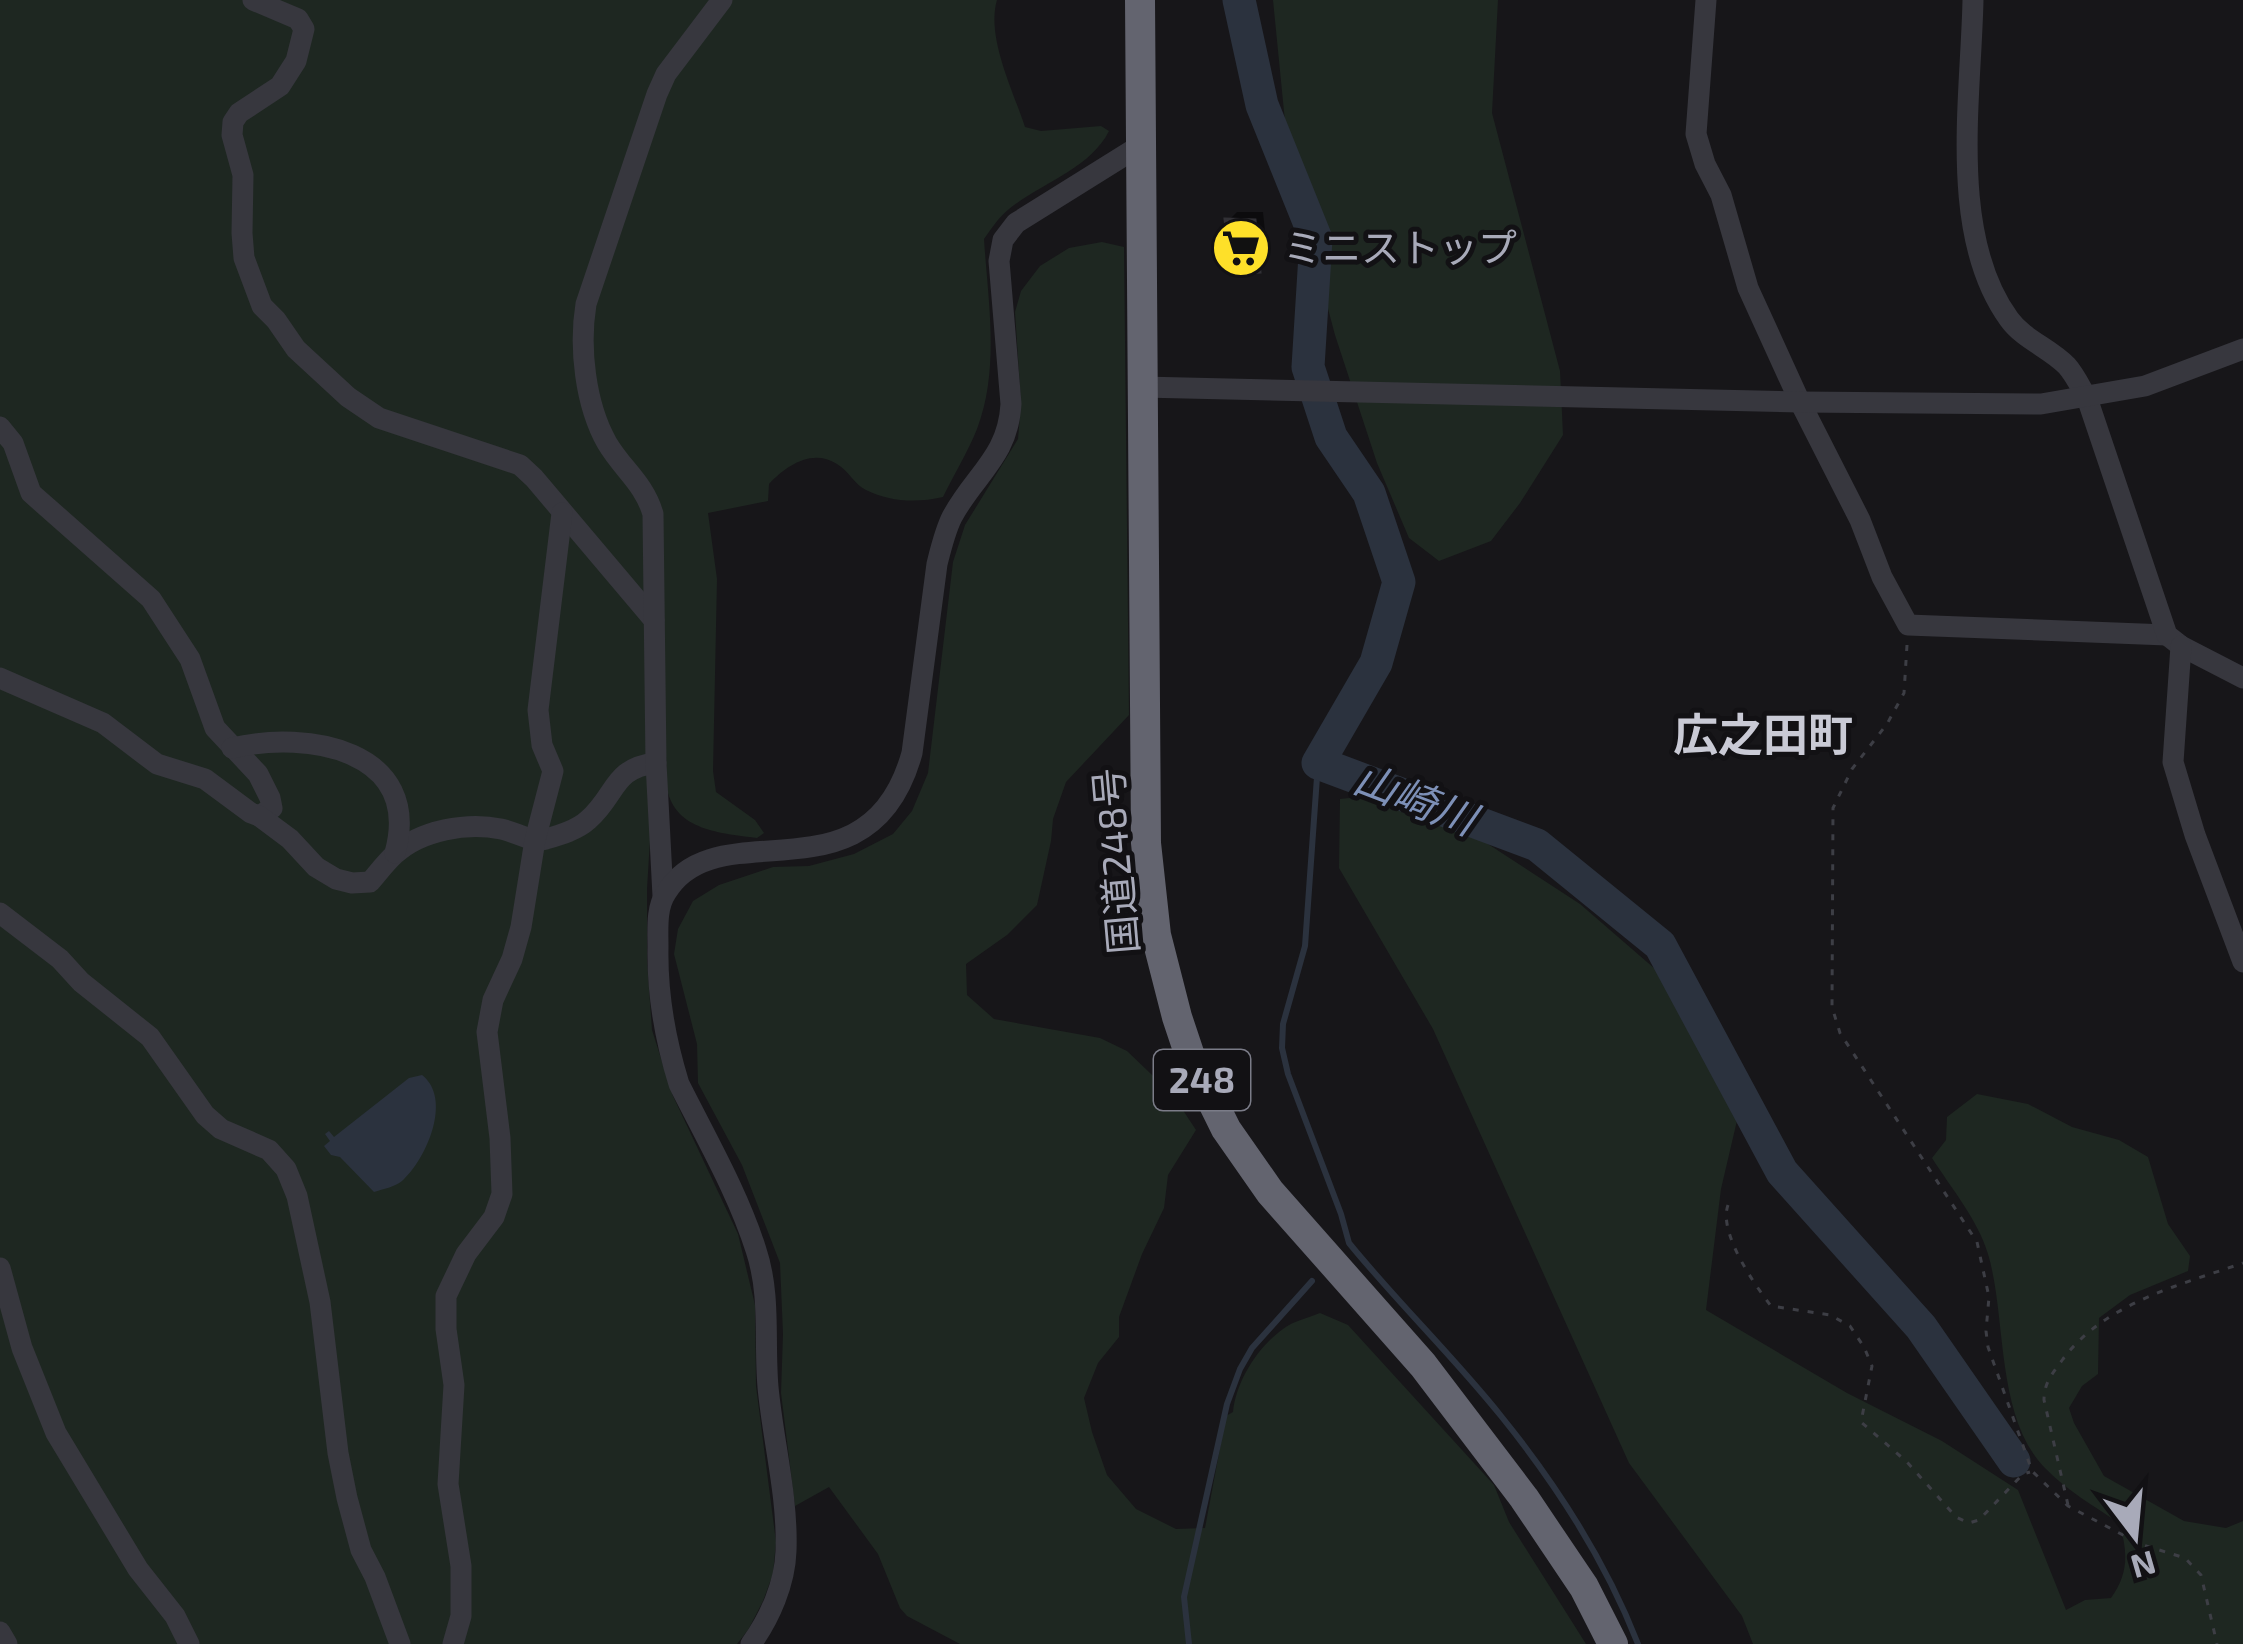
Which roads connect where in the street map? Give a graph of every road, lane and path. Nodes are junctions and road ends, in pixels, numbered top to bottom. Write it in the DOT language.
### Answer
graph roads {
  1 [pos="253,0"];
  2 [pos="722,0"];
  3 [pos="1140,0"];
  4 [pos="1706,0"];
  5 [pos="1973,0"];
  6 [pos="1141,146"];
  7 [pos="2243,349"];
  8 [pos="1142,387"];
  9 [pos="2087,398"];
  10 [pos="1800,402"];
  11 [pos="0,427"];
  12 [pos="562,513"];
  13 [pos="654,620"];
  14 [pos="1908,626"];
  15 [pos="2174,640"];
  16 [pos="0,678"];
  17 [pos="2243,678"];
  18 [pos="232,748"];
  19 [pos="656,763"];
  20 [pos="259,816"];
  21 [pos="535,840"];
  22 [pos="395,853"];
  23 [pos="663,896"];
  24 [pos="0,913"];
  25 [pos="2243,962"];
  26 [pos="1729,1205"];
  27 [pos="2243,1263"];
  28 [pos="0,1268"];
  29 [pos="2032,1472"];
  30 [pos="2068,1507"];
  31 [pos="0,1632"];
  32 [pos="7,1644"];
  33 [pos="189,1644"];
  34 [pos="400,1644"];
  35 [pos="454,1644"];
  36 [pos="752,1644"];
  37 [pos="1613,1644"];
  38 [pos="2217,1644"];
  1 -- 12 [label="street"];
  2 -- 13 [label="street"];
  3 -- 6 [label="highway, 国道248号 / 248"];
  4 -- 10 [label="street"];
  5 -- 9 [label="street"];
  6 -- 8 [label="highway, 国道248号 / 248"];
  6 -- 23 [label="street"];
  7 -- 9 [label="street"];
  8 -- 10 [label="street"];
  8 -- 37 [label="highway, 国道248号 / 248"];
  9 -- 10 [label="street"];
  9 -- 15 [label="street"];
  10 -- 14 [label="street"];
  11 -- 18 [label="street"];
  12 -- 13 [label="street"];
  12 -- 21 [label="street"];
  13 -- 19 [label="street"];
  14 -- 15 [label="street"];
  14 -- 29 [label="path"];
  15 -- 17 [label="street"];
  15 -- 25 [label="street"];
  16 -- 20 [label="street"];
  18 -- 20 [label="street"];
  18 -- 22 [label="street"];
  19 -- 21 [label="street"];
  19 -- 23 [label="street"];
  20 -- 22 [label="street"];
  21 -- 22 [label="street"];
  21 -- 35 [label="street"];
  23 -- 36 [label="street"];
  24 -- 34 [label="street"];
  26 -- 29 [label="path"];
  27 -- 30 [label="path"];
  28 -- 33 [label="street"];
  29 -- 30 [label="path"];
  30 -- 38 [label="path"];
  31 -- 32 [label="street"];
}
